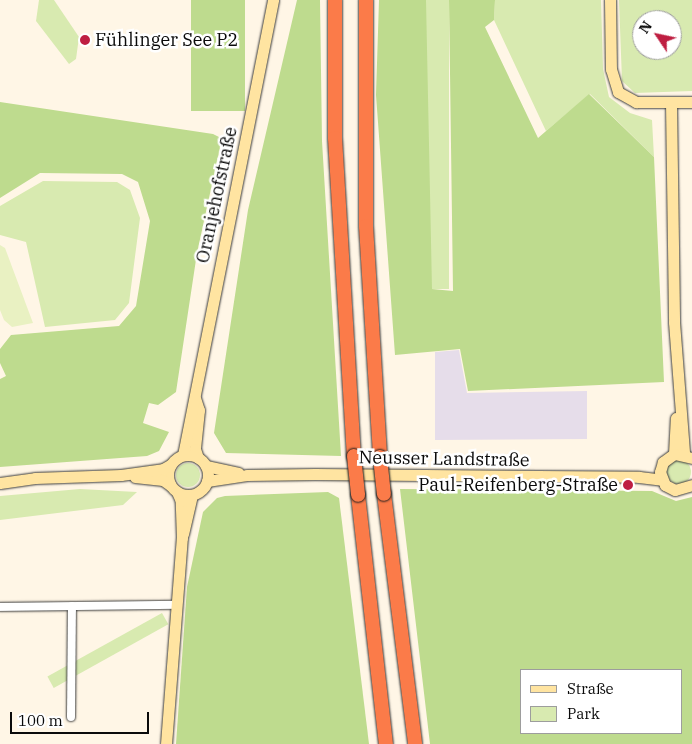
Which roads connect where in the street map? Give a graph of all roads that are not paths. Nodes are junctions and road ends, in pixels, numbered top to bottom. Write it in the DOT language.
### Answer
graph roads {
  1 [pos="273,0"];
  2 [pos="336,0"];
  3 [pos="366,0"];
  4 [pos="610,0"];
  5 [pos="671,102"];
  6 [pos="692,102"];
  7 [pos="195,398"];
  8 [pos="183,455"];
  9 [pos="683,455"];
  10 [pos="202,462"];
  11 [pos="170,464"];
  12 [pos="661,467"];
  13 [pos="121,475"];
  14 [pos="247,475"];
  15 [pos="639,477"];
  16 [pos="662,480"];
  17 [pos="207,481"];
  18 [pos="0,483"];
  19 [pos="692,485"];
  20 [pos="173,489"];
  21 [pos="192,495"];
  22 [pos="182,538"];
  23 [pos="175,605"];
  24 [pos="72,606"];
  25 [pos="0,607"];
  26 [pos="71,717"];
  27 [pos="166,744"];
  28 [pos="386,744"];
  29 [pos="415,744"];
  1 -- 7 [label="street, Oranjehofstraße"];
  2 -- 28 [label="highway, bridge"];
  3 -- 29 [label="highway, bridge"];
  4 -- 5 [label="street"];
  5 -- 6 [label="street"];
  5 -- 9 [label="street"];
  7 -- 8 [label="street, Oranjehofstraße"];
  7 -- 10 [label="street, Oranjehofstraße"];
  8 -- 10 [label="street"];
  8 -- 11 [label="street"];
  9 -- 12 [label="street, Neusser Landstraße"];
  10 -- 14 [label="street, Neusser Landstraße"];
  10 -- 17 [label="street"];
  11 -- 13 [label="street"];
  11 -- 20 [label="street"];
  12 -- 15 [label="street, Neusser Landstraße"];
  12 -- 16 [label="street"];
  13 -- 18 [label="street"];
  13 -- 20 [label="street"];
  14 -- 15 [label="street, Neusser Landstraße"];
  14 -- 17 [label="street, Neusser Landstraße"];
  15 -- 16 [label="street, Neusser Landstraße"];
  16 -- 19 [label="street, Neusser Landstraße"];
  17 -- 21 [label="street"];
  20 -- 21 [label="street"];
  20 -- 22 [label="street"];
  21 -- 22 [label="street"];
  22 -- 23 [label="street"];
  23 -- 24 [label="street"];
  23 -- 27 [label="street"];
  24 -- 25 [label="street"];
  24 -- 26 [label="street"];
}
